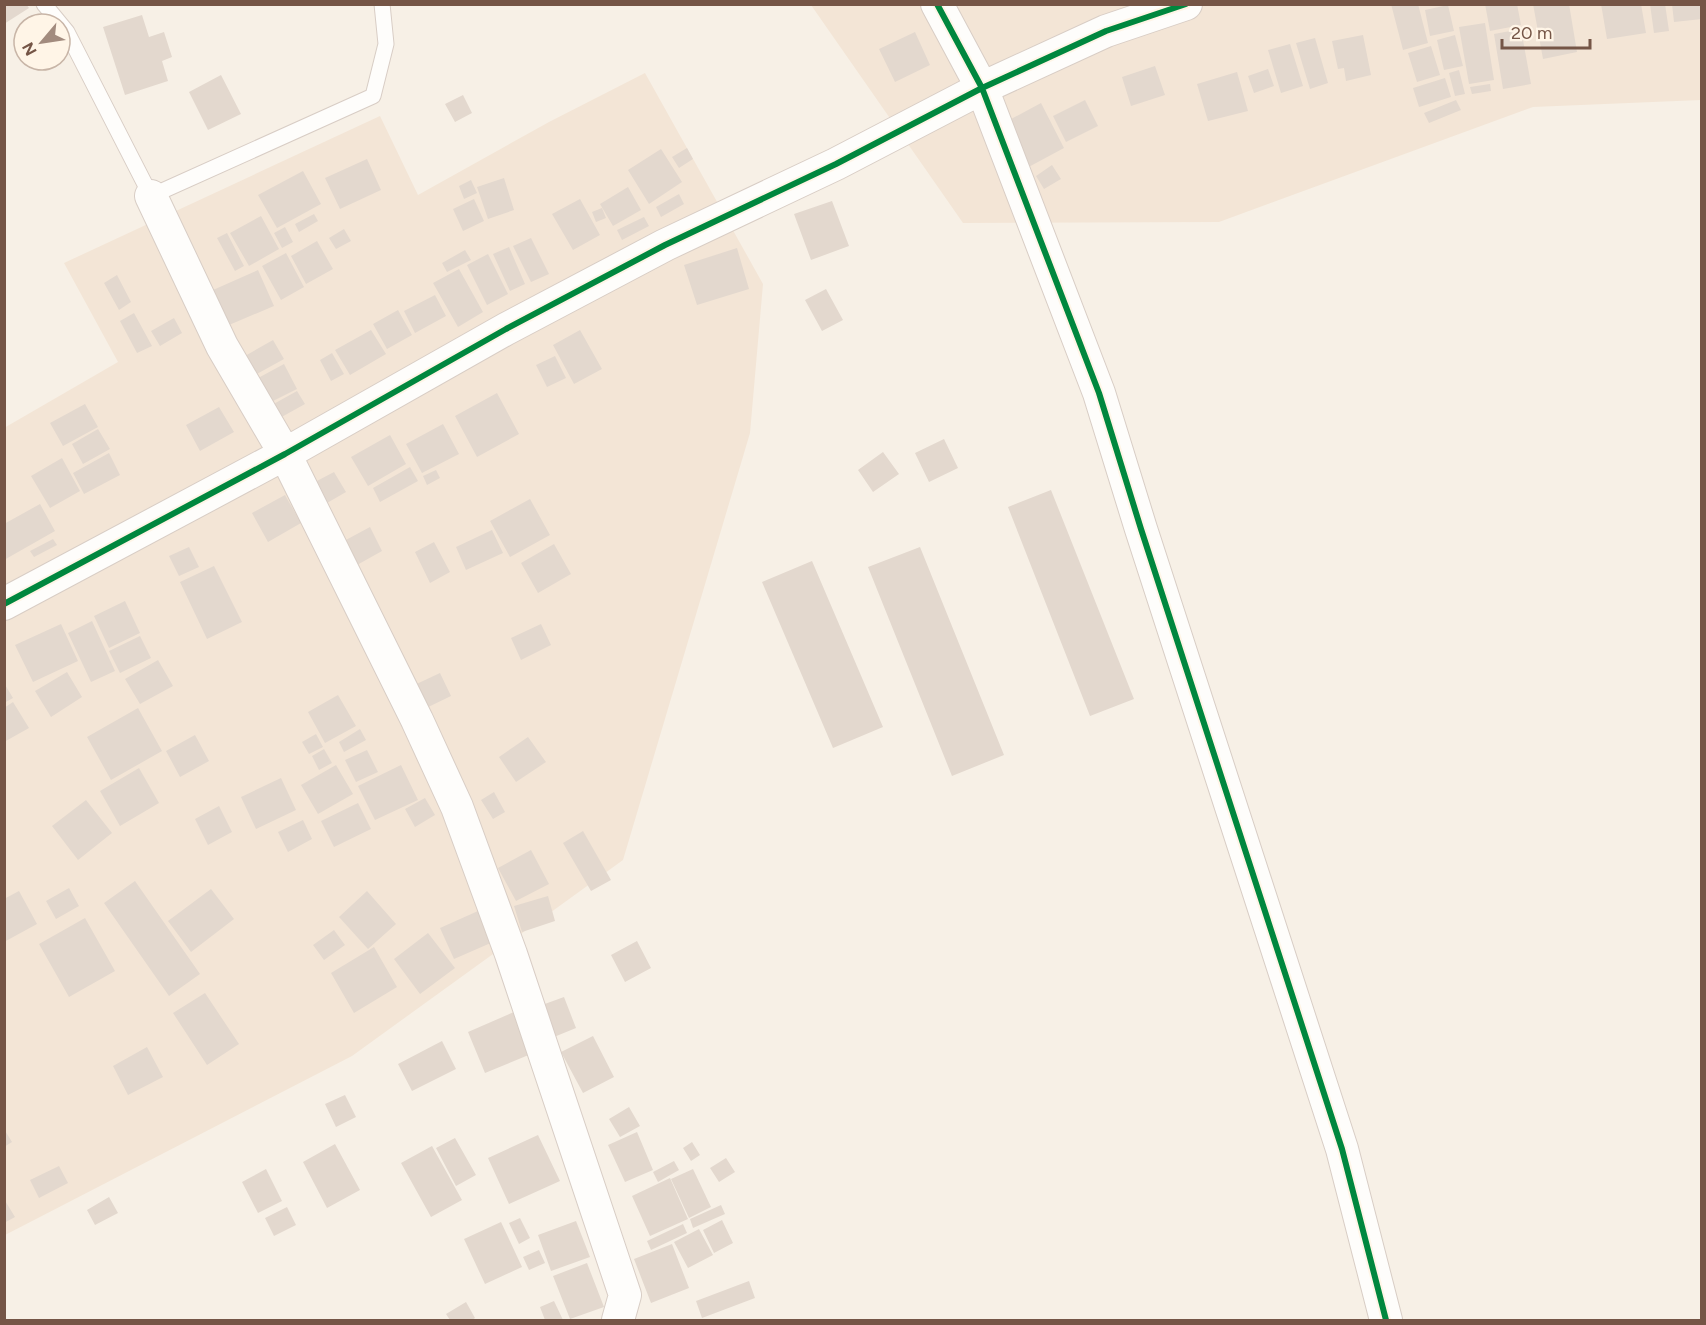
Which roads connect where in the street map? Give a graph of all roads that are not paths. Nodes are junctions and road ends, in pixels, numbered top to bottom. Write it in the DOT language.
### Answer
graph roads {
  1 [pos="44,4"];
  2 [pos="382,4"];
  3 [pos="937,4"];
  4 [pos="1186,4"];
  5 [pos="982,88"];
  6 [pos="151,196"];
  7 [pos="285,454"];
  8 [pos="4,604"];
  9 [pos="618,1320"];
  10 [pos="1386,1320"];
  1 -- 6 [label="lane"];
  2 -- 6 [label="lane"];
  3 -- 5 [label="street"];
  4 -- 5 [label="street"];
  5 -- 7 [label="street"];
  5 -- 10 [label="street"];
  6 -- 7 [label="street"];
  7 -- 8 [label="street"];
  7 -- 9 [label="street"];
}
